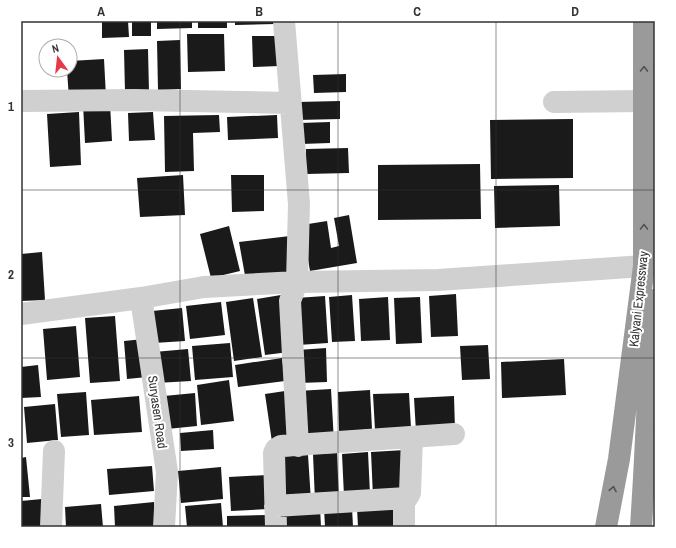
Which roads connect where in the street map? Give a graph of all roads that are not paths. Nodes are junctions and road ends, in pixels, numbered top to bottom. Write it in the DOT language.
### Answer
graph roads {
  1 [pos="284,21"];
  2 [pos="644,21"];
  3 [pos="21,101"];
  4 [pos="643,101"];
  5 [pos="554,102"];
  6 [pos="289,103"];
  7 [pos="650,260"];
  8 [pos="298,282"];
  9 [pos="141,298"];
  10 [pos="21,314"];
  11 [pos="454,434"];
  12 [pos="412,437"];
  13 [pos="298,446"];
  14 [pos="650,448"];
  15 [pos="54,451"];
  16 [pos="619,459"];
  17 [pos="404,499"];
  18 [pos="275,506"];
  19 [pos="51,527"];
  20 [pos="164,527"];
  21 [pos="276,527"];
  22 [pos="404,527"];
  23 [pos="606,527"];
  24 [pos="642,527"];
  1 -- 6 [label="street"];
  4 -- 2 [label="highway, Kalyani Expressway, one-way"];
  3 -- 6 [label="street"];
  4 -- 5 [label="street"];
  7 -- 4 [label="highway, Kalyani Expressway, one-way"];
  6 -- 8 [label="street"];
  7 -- 8 [label="street"];
  7 -- 14 [label="highway"];
  7 -- 16 [label="highway, Kalyani Expressway"];
  8 -- 9 [label="street"];
  8 -- 13 [label="street"];
  9 -- 10 [label="street"];
  9 -- 20 [label="street, Suryasen Road"];
  11 -- 12 [label="street"];
  12 -- 13 [label="street"];
  12 -- 17 [label="street"];
  13 -- 18 [label="street"];
  14 -- 16 [label="street"];
  14 -- 24 [label="highway, bridge"];
  15 -- 19 [label="street"];
  23 -- 16 [label="highway, Kalyani Expressway, one-way"];
  17 -- 18 [label="street"];
  17 -- 22 [label="street"];
  18 -- 21 [label="street"];
}
